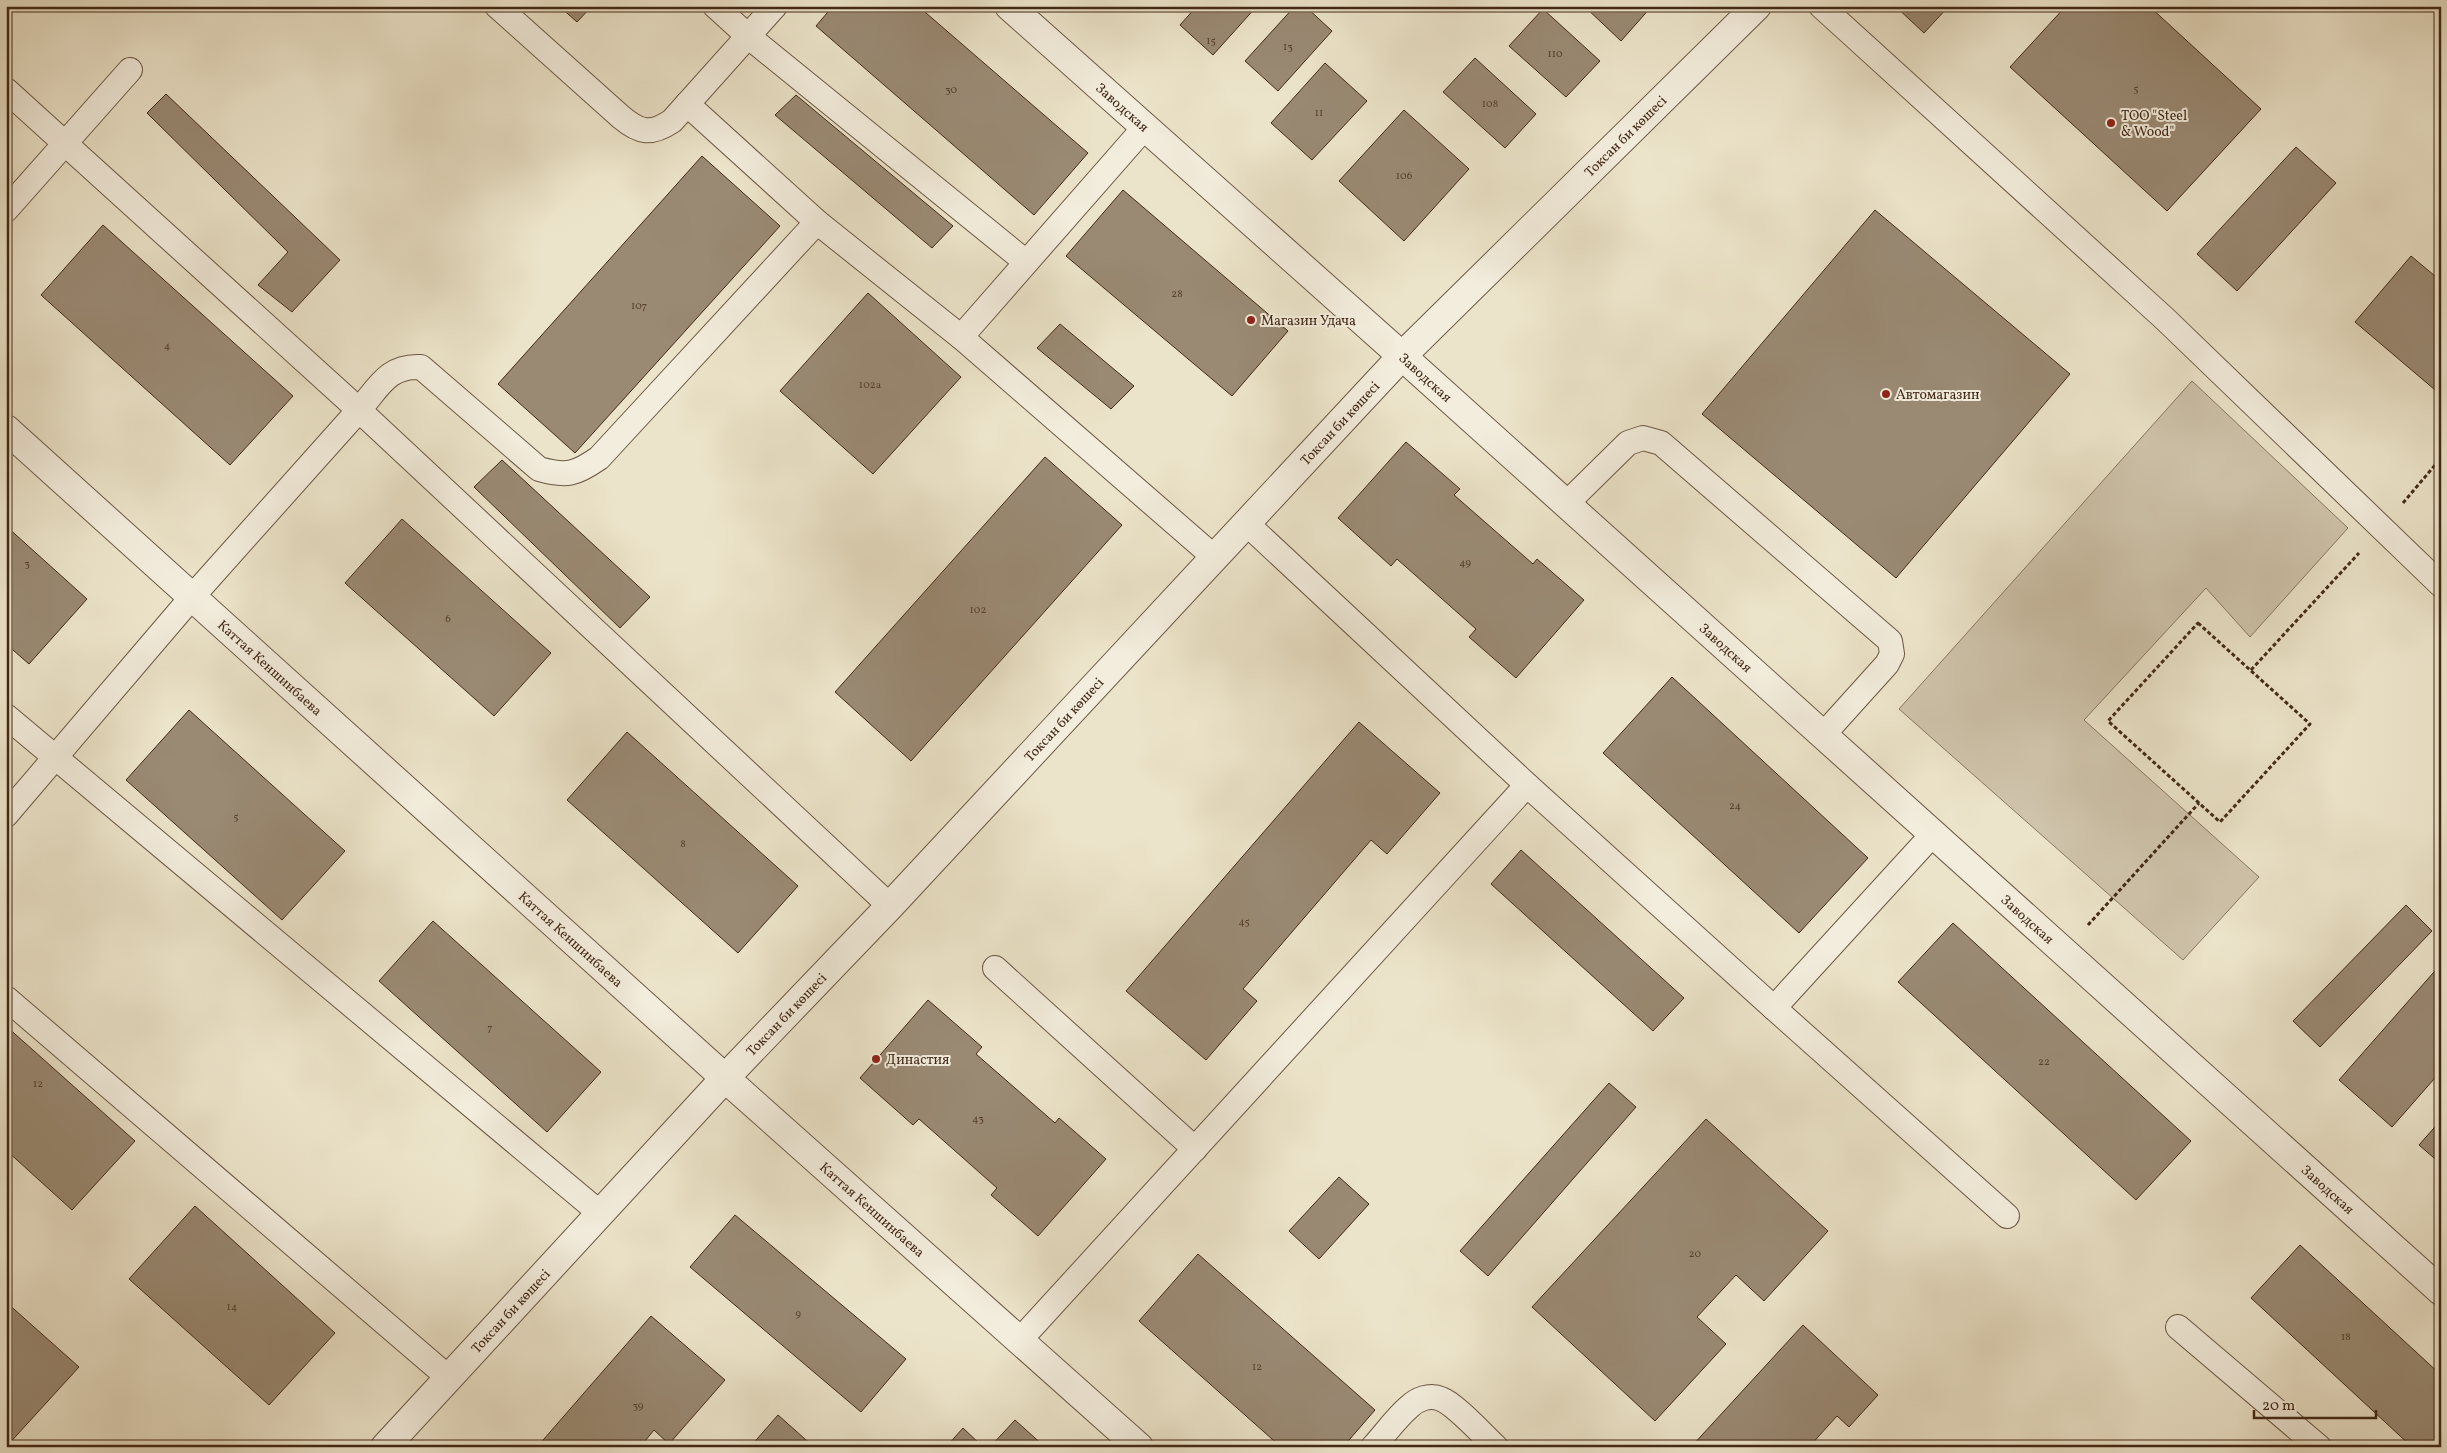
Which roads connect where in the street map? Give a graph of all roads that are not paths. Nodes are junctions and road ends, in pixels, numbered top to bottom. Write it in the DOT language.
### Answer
graph roads {
  1 [pos="497,6"];
  2 [pos="715,6"];
  3 [pos="775,6"];
  4 [pos="1009,6"];
  5 [pos="1757,6"];
  6 [pos="1821,6"];
  7 [pos="749,37"];
  8 [pos="130,70"];
  9 [pos="6,90"];
  10 [pos="687,104"];
  11 [pos="1145,127"];
  12 [pos="65,144"];
  13 [pos="6,210"];
  14 [pos="817,222"];
  15 [pos="1026,262"];
  16 [pos="961,337"];
  17 [pos="1402,356"];
  18 [pos="359,410"];
  19 [pos="6,429"];
  20 [pos="1566,504"];
  21 [pos="1246,523"];
  22 [pos="1214,556"];
  23 [pos="2441,585"];
  24 [pos="192,597"];
  25 [pos="6,716"];
  26 [pos="1823,735"];
  27 [pos="54,759"];
  28 [pos="1527,785"];
  29 [pos="6,815"];
  30 [pos="1933,834"];
  31 [pos="890,906"];
  32 [pos="995,968"];
  33 [pos="6,998"];
  34 [pos="1774,1008"];
  35 [pos="725,1078"];
  36 [pos="1195,1149"];
  37 [pos="600,1213"];
  38 [pos="2007,1216"];
  39 [pos="2441,1291"];
  40 [pos="2178,1326"];
  41 [pos="1020,1340"];
  42 [pos="449,1378"];
  43 [pos="2317,1446"];
  44 [pos="385,1447"];
  45 [pos="1140,1447"];
  46 [pos="1373,1447"];
  47 [pos="1496,1447"];
  1 -- 10 [label="lane"];
  2 -- 7 [label="lane"];
  3 -- 7 [label="lane"];
  4 -- 11 [label="street, Заводская"];
  5 -- 17 [label="street, Токсан би көшесі"];
  6 -- 23 [label="lane"];
  7 -- 10 [label="lane"];
  7 -- 15 [label="lane"];
  8 -- 12 [label="lane"];
  9 -- 12 [label="lane"];
  10 -- 14 [label="lane"];
  11 -- 15 [label="lane"];
  11 -- 17 [label="street, Заводская"];
  12 -- 13 [label="lane"];
  12 -- 18 [label="lane"];
  14 -- 16 [label="lane"];
  14 -- 18 [label="lane"];
  15 -- 16 [label="lane"];
  16 -- 22 [label="lane"];
  17 -- 20 [label="street, Заводская"];
  17 -- 21 [label="street, Токсан би көшесі"];
  18 -- 24 [label="lane"];
  18 -- 31 [label="lane"];
  19 -- 24 [label="street, Каттая Кеншинбаева"];
  20 -- 26 [label="street, Заводская"];
  20 -- 26 [label="lane"];
  21 -- 22 [label="street, Токсан би көшесі"];
  21 -- 28 [label="lane"];
  22 -- 31 [label="street, Токсан би көшесі"];
  24 -- 27 [label="lane"];
  24 -- 35 [label="street, Каттая Кеншинбаева"];
  25 -- 27 [label="lane"];
  26 -- 30 [label="street, Заводская"];
  27 -- 29 [label="lane"];
  27 -- 37 [label="lane"];
  28 -- 34 [label="lane"];
  28 -- 36 [label="lane"];
  30 -- 34 [label="lane"];
  30 -- 39 [label="street, Заводская"];
  31 -- 35 [label="street, Токсан би көшесі"];
  32 -- 36 [label="lane"];
  33 -- 42 [label="lane"];
  34 -- 38 [label="lane"];
  35 -- 37 [label="street, Токсан би көшесі"];
  35 -- 41 [label="street, Каттая Кеншинбаева"];
  36 -- 41 [label="lane"];
  37 -- 42 [label="street, Токсан би көшесі"];
  40 -- 43 [label="lane"];
  41 -- 45 [label="street, Каттая Кеншинбаева"];
  42 -- 44 [label="street, Токсан би көшесі"];
  46 -- 47 [label="lane"];
}
